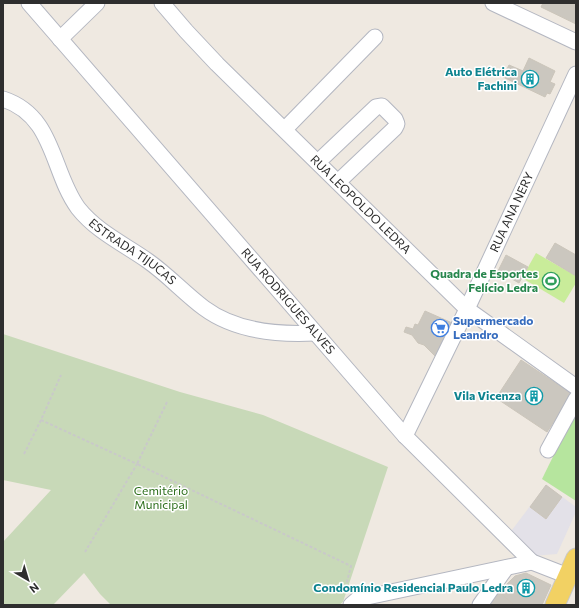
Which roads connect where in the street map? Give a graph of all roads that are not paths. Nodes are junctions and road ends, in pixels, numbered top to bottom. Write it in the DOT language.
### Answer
graph roads {
  1 [pos="29,3"];
  2 [pos="97,3"];
  3 [pos="162,3"];
  4 [pos="493,3"];
  5 [pos="375,37"];
  6 [pos="60,40"];
  7 [pos="576,42"];
  8 [pos="576,74"];
  9 [pos="3,99"];
  10 [pos="285,129"];
  11 [pos="318,162"];
  12 [pos="338,182"];
  13 [pos="467,309"];
  14 [pos="315,333"];
  15 [pos="576,387"];
  16 [pos="576,399"];
  17 [pos="405,436"];
  18 [pos="548,450"];
  19 [pos="576,558"];
  20 [pos="532,562"];
  21 [pos="506,568"];
  22 [pos="568,576"];
  23 [pos="354,602"];
  24 [pos="480,605"];
  25 [pos="555,605"];
  1 -- 6 [label="street, RUA RODRIGUES ALVES"];
  2 -- 6 [label="street"];
  3 -- 10 [label="street, RUA LEOPOLDO LEDRA"];
  4 -- 7 [label="street"];
  5 -- 10 [label="street"];
  6 -- 14 [label="street, RUA RODRIGUES ALVES"];
  8 -- 13 [label="street, RUA ANA NERY"];
  9 -- 14 [label="street, ESTRADA TIJUCAS"];
  10 -- 11 [label="street, RUA LEOPOLDO LEDRA"];
  11 -- 12 [label="street, RUA LEOPOLDO LEDRA"];
  11 -- 12 [label="street"];
  12 -- 13 [label="street, RUA LEOPOLDO LEDRA"];
  13 -- 15 [label="street, RUA LEOPOLDO LEDRA"];
  13 -- 17 [label="street, RUA ANA NERY"];
  14 -- 17 [label="street, RUA RODRIGUES ALVES"];
  16 -- 18 [label="street"];
  17 -- 20 [label="street, RUA RODRIGUES ALVES"];
  19 -- 22 [label="main road"];
  20 -- 21 [label="street"];
  20 -- 22 [label="street, RUA RODRIGUES ALVES"];
  21 -- 23 [label="street"];
  21 -- 24 [label="street"];
  22 -- 25 [label="main road"];
}
